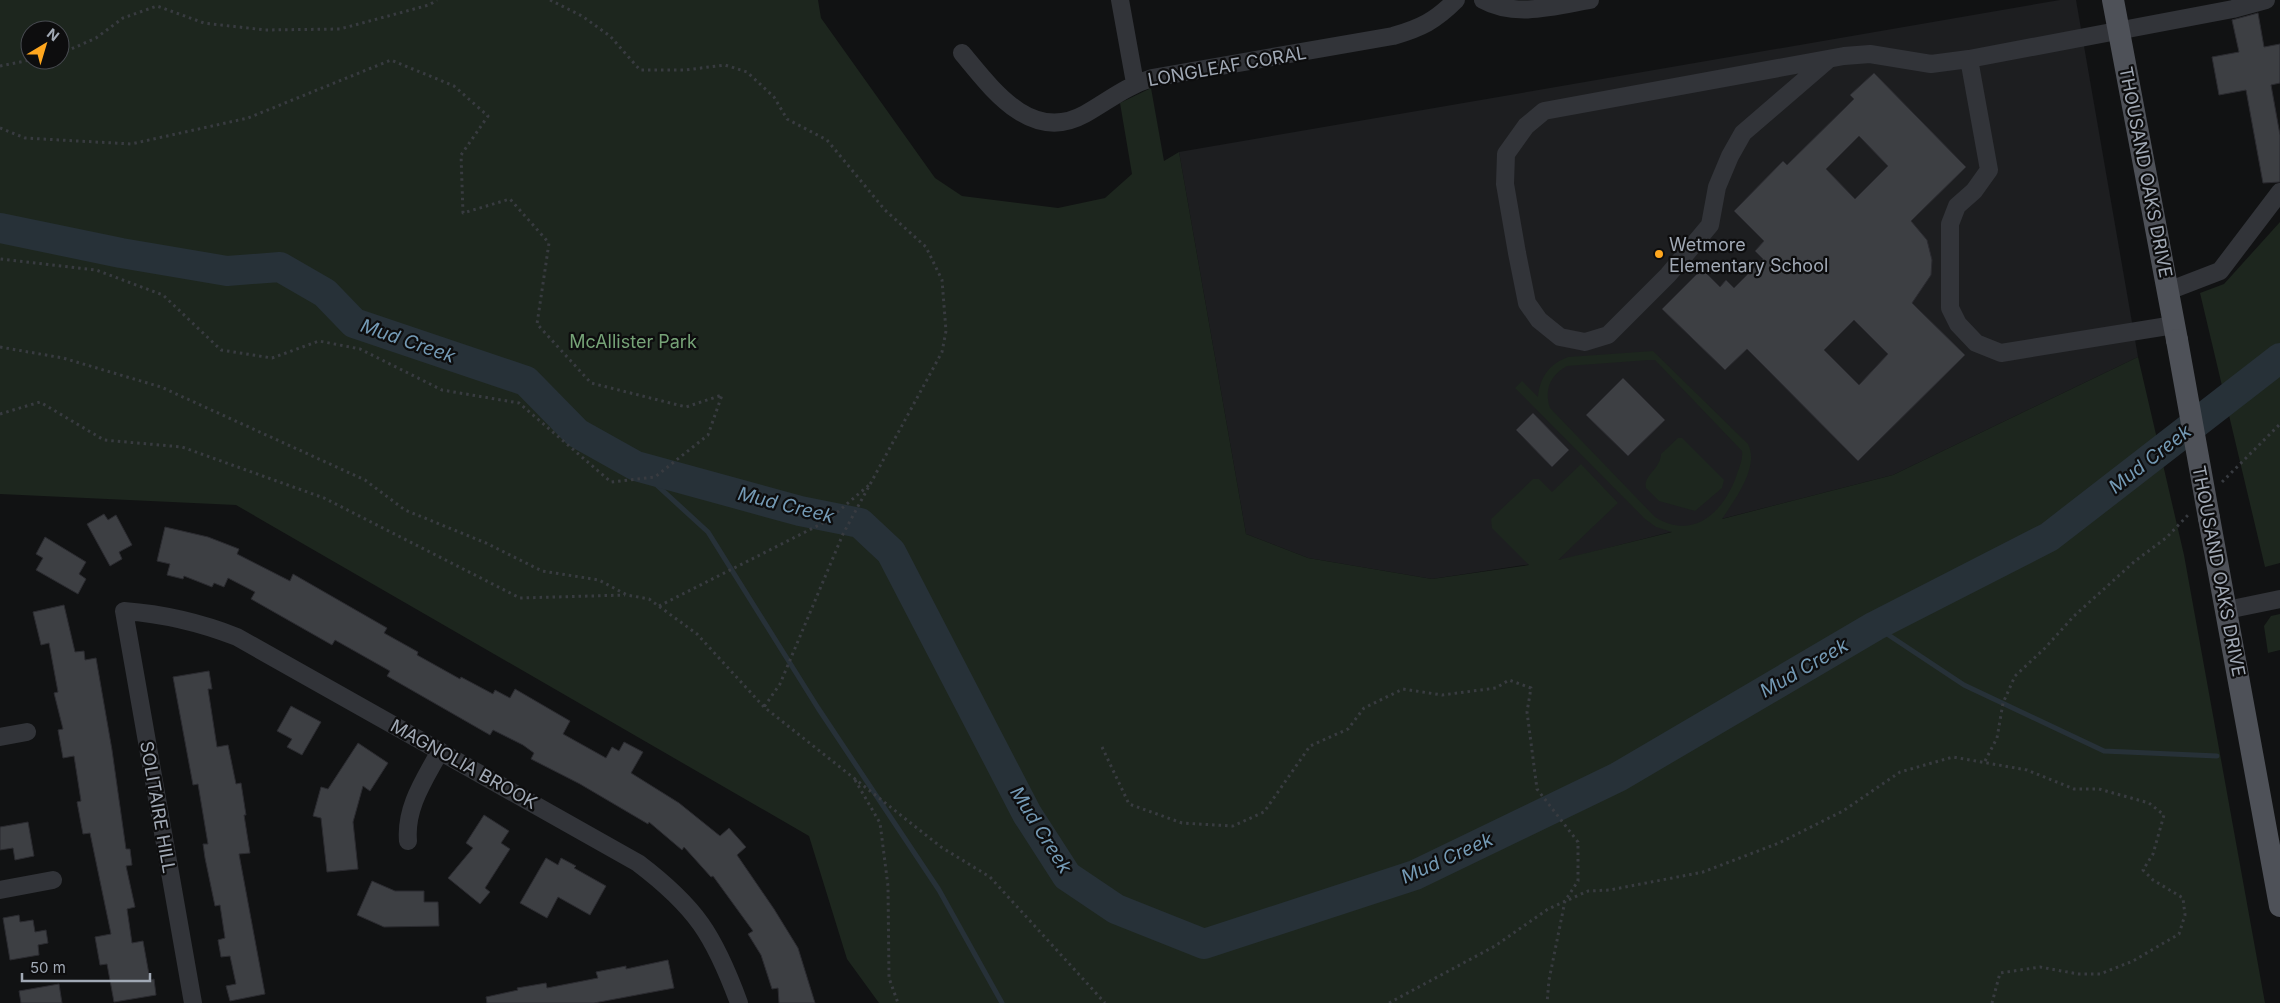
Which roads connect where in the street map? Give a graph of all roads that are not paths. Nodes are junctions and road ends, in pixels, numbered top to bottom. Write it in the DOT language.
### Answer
graph roads {
  1 [pos="1120,0"];
  2 [pos="1456,0"];
  3 [pos="1482,0"];
  4 [pos="1590,0"];
  5 [pos="2113,0"];
  6 [pos="2266,0"];
  7 [pos="2119,30"];
  8 [pos="962,54"];
  9 [pos="1829,59"];
  10 [pos="1969,59"];
  11 [pos="1135,83"];
  12 [pos="2280,192"];
  13 [pos="2168,291"];
  14 [pos="2176,332"];
  15 [pos="2280,599"];
  16 [pos="2227,610"];
  17 [pos="124,612"];
  18 [pos="27,732"];
  19 [pos="0,737"];
  20 [pos="440,751"];
  21 [pos="2273,827"];
  22 [pos="408,841"];
  23 [pos="53,880"];
  24 [pos="0,890"];
  25 [pos="2280,906"];
  26 [pos="193,1003"];
  27 [pos="738,1003"];
  1 -- 11 [label="street"];
  2 -- 11 [label="street, LONGLEAF CORAL"];
  3 -- 4 [label="street"];
  5 -- 7 [label="main road, THOUSAND OAKS DRIVE"];
  6 -- 7 [label="street"];
  7 -- 10 [label="street"];
  7 -- 13 [label="main road, THOUSAND OAKS DRIVE"];
  8 -- 11 [label="street, LONGLEAF CORAL"];
  9 -- 9 [label="street"];
  9 -- 10 [label="street"];
  10 -- 14 [label="street"];
  12 -- 13 [label="street"];
  13 -- 14 [label="main road, THOUSAND OAKS DRIVE"];
  14 -- 16 [label="main road, THOUSAND OAKS DRIVE, bridge"];
  15 -- 16 [label="street"];
  16 -- 21 [label="main road, THOUSAND OAKS DRIVE"];
  17 -- 20 [label="street, MAGNOLIA BROOK"];
  17 -- 26 [label="street, SOLITAIRE HILL"];
  18 -- 19 [label="street"];
  20 -- 22 [label="street"];
  20 -- 27 [label="street, MAGNOLIA BROOK"];
  21 -- 25 [label="main road, THOUSAND OAKS DRIVE"];
  23 -- 24 [label="street"];
}
